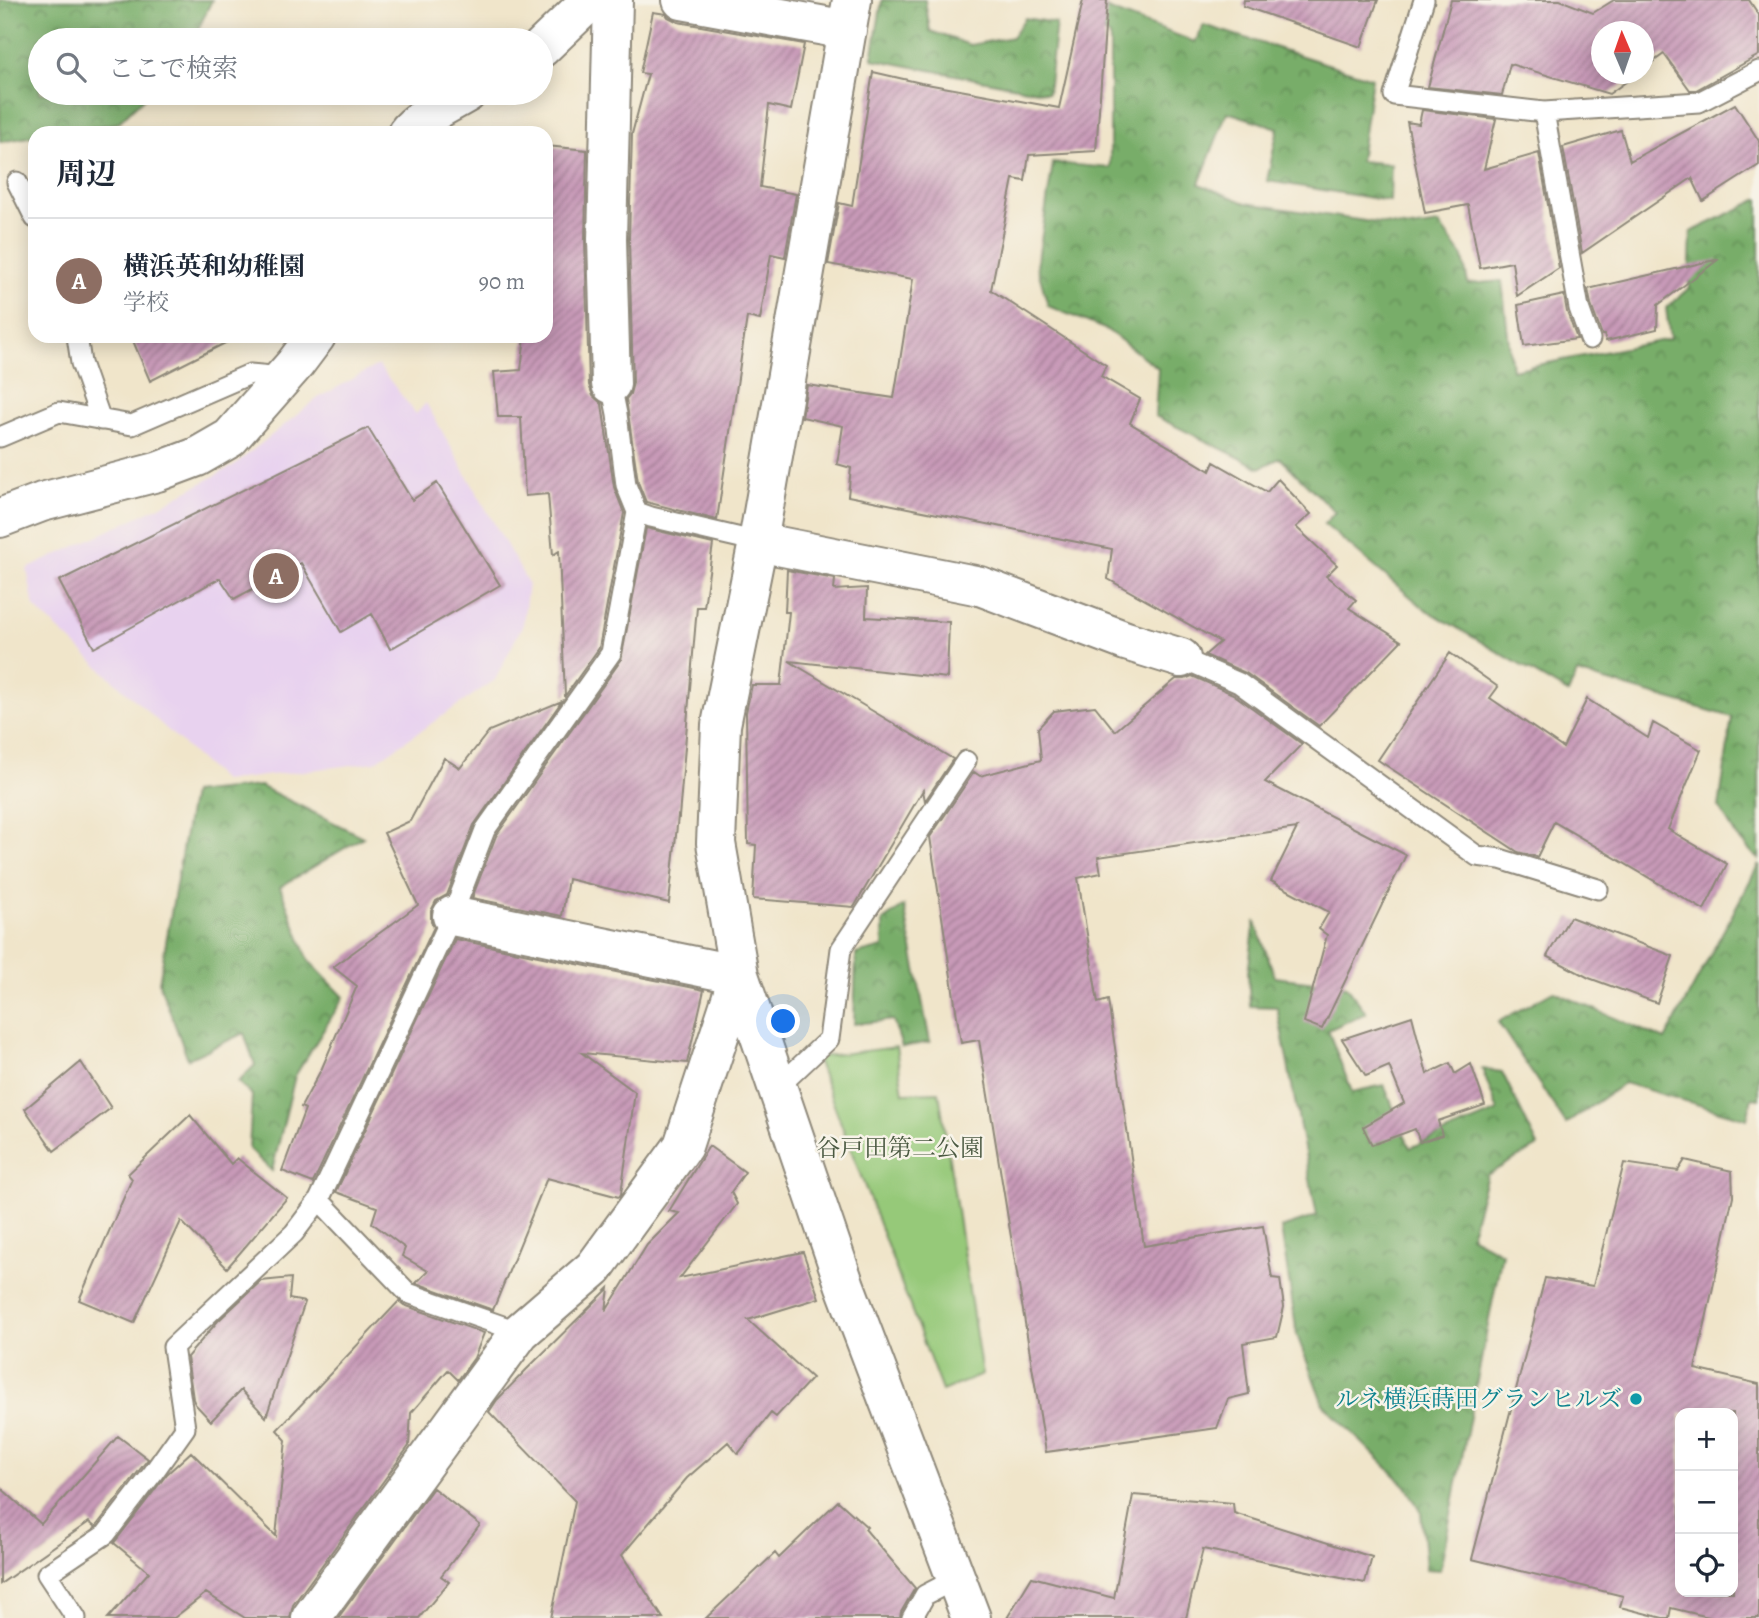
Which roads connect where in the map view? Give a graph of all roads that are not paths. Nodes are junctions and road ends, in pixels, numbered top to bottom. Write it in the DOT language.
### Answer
graph roads {
  1 [pos="591,0"];
  2 [pos="613,0"];
  3 [pos="682,0"];
  4 [pos="1424,0"];
  5 [pos="850,15"];
  6 [pos="553,36"];
  7 [pos="1759,71"];
  8 [pos="447,105"];
  9 [pos="1544,112"];
  10 [pos="413,126"];
  11 [pos="17,182"];
  12 [pos="28,204"];
  13 [pos="1590,339"];
  14 [pos="78,343"];
  15 [pos="311,343"];
  16 [pos="284,377"];
  17 [pos="611,384"];
  18 [pos="101,420"];
  19 [pos="0,437"];
  20 [pos="637,512"];
  21 [pos="0,518"];
  22 [pos="758,542"];
  23 [pos="1181,658"];
  24 [pos="966,761"];
  25 [pos="1598,888"];
  26 [pos="452,916"];
  27 [pos="739,975"];
  28 [pos="777,1088"];
  29 [pos="319,1200"];
  30 [pos="520,1332"];
  31 [pos="956,1579"];
  32 [pos="76,1618"];
  33 [pos="311,1618"];
  34 [pos="912,1618"];
  35 [pos="971,1618"];
  1 -- 6 [label="street"];
  2 -- 17 [label="street"];
  3 -- 5 [label="street"];
  4 -- 9 [label="lane"];
  5 -- 22 [label="street"];
  7 -- 9 [label="lane"];
  8 -- 10 [label="street"];
  9 -- 13 [label="lane"];
  11 -- 12 [label="lane"];
  14 -- 18 [label="lane"];
  15 -- 16 [label="street"];
  16 -- 18 [label="lane"];
  16 -- 21 [label="street"];
  17 -- 20 [label="lane"];
  18 -- 19 [label="lane"];
  20 -- 22 [label="lane"];
  20 -- 26 [label="lane"];
  22 -- 23 [label="street"];
  22 -- 27 [label="street"];
  23 -- 25 [label="lane"];
  24 -- 28 [label="lane"];
  26 -- 27 [label="street"];
  26 -- 29 [label="lane"];
  27 -- 28 [label="street"];
  27 -- 30 [label="street"];
  28 -- 31 [label="street"];
  29 -- 30 [label="lane"];
  29 -- 32 [label="lane"];
  30 -- 33 [label="street"];
  31 -- 34 [label="lane"];
  31 -- 35 [label="street"];
}
